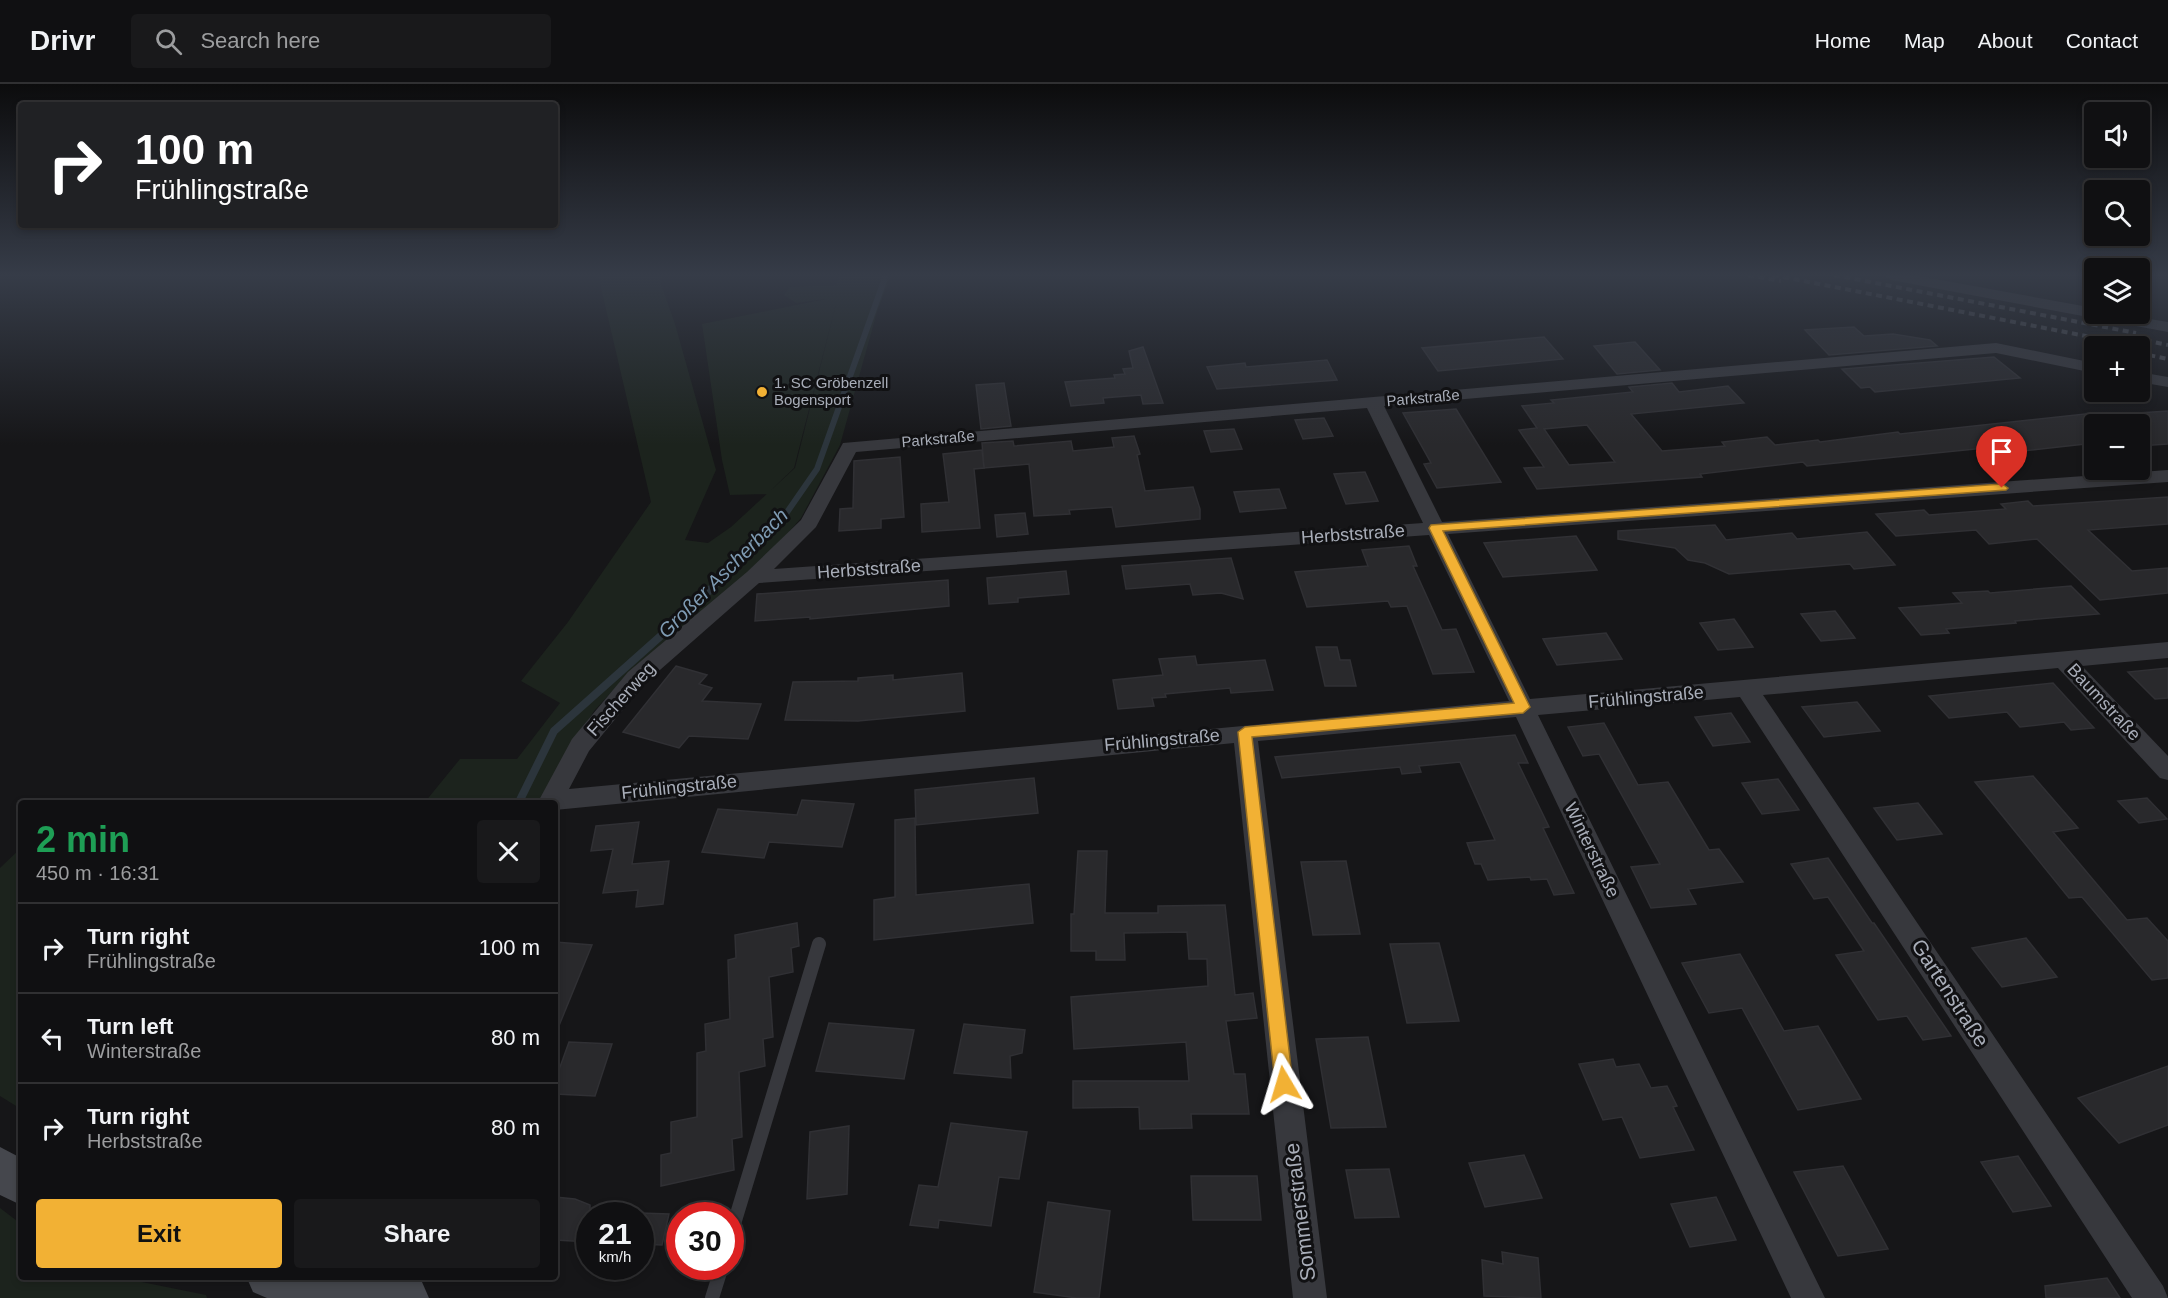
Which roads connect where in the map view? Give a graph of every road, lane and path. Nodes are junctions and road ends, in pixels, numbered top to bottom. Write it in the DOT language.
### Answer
graph roads {
  1 [pos="2084,366"];
  2 [pos="2150,379"];
  3 [pos="2168,382"];
  4 [pos="1373,402"];
  5 [pos="849,447"];
  6 [pos="2168,476"];
  7 [pos="1435,528"];
  8 [pos="754,577"];
  9 [pos="2168,650"];
  10 [pos="2064,660"];
  11 [pos="1748,689"];
  12 [pos="1523,707"];
  13 [pos="1245,732"];
  14 [pos="2168,771"];
  15 [pos="552,800"];
  16 [pos="558,800"];
  17 [pos="819,944"];
  18 [pos="0,1169"];
  19 [pos="18,1181"];
  20 [pos="741,1202"];
  21 [pos="292,1280"];
  22 [pos="718,1280"];
  23 [pos="331,1287"];
  24 [pos="406,1298"];
  25 [pos="712,1298"];
  26 [pos="1310,1298"];
  27 [pos="1808,1298"];
  28 [pos="2151,1298"];
  1 -- 4 [label="street, Parkstraße"];
  2 -- 3 [label="street"];
  4 -- 5 [label="street, Parkstraße"];
  4 -- 7 [label="street, Winterstraße"];
  5 -- 8 [label="street, Fischerweg"];
  6 -- 7 [label="street, Herbststraße"];
  7 -- 8 [label="street, Herbststraße"];
  7 -- 12 [label="street, Winterstraße"];
  8 -- 15 [label="street, Fischerweg"];
  9 -- 10 [label="street, Frühlingstraße"];
  10 -- 11 [label="street, Frühlingstraße"];
  10 -- 14 [label="street, Baumstraße"];
  11 -- 12 [label="street, Frühlingstraße"];
  11 -- 28 [label="street, Gartenstraße"];
  12 -- 13 [label="street, Frühlingstraße"];
  12 -- 27 [label="street, Winterstraße"];
  13 -- 16 [label="street, Frühlingstraße"];
  13 -- 26 [label="street, Sommerstraße"];
  17 -- 20 [label="lane"];
  18 -- 19 [label="main road"];
  21 -- 23 [label="main road"];
  22 -- 25 [label="lane"];
  23 -- 24 [label="main road"];
}
